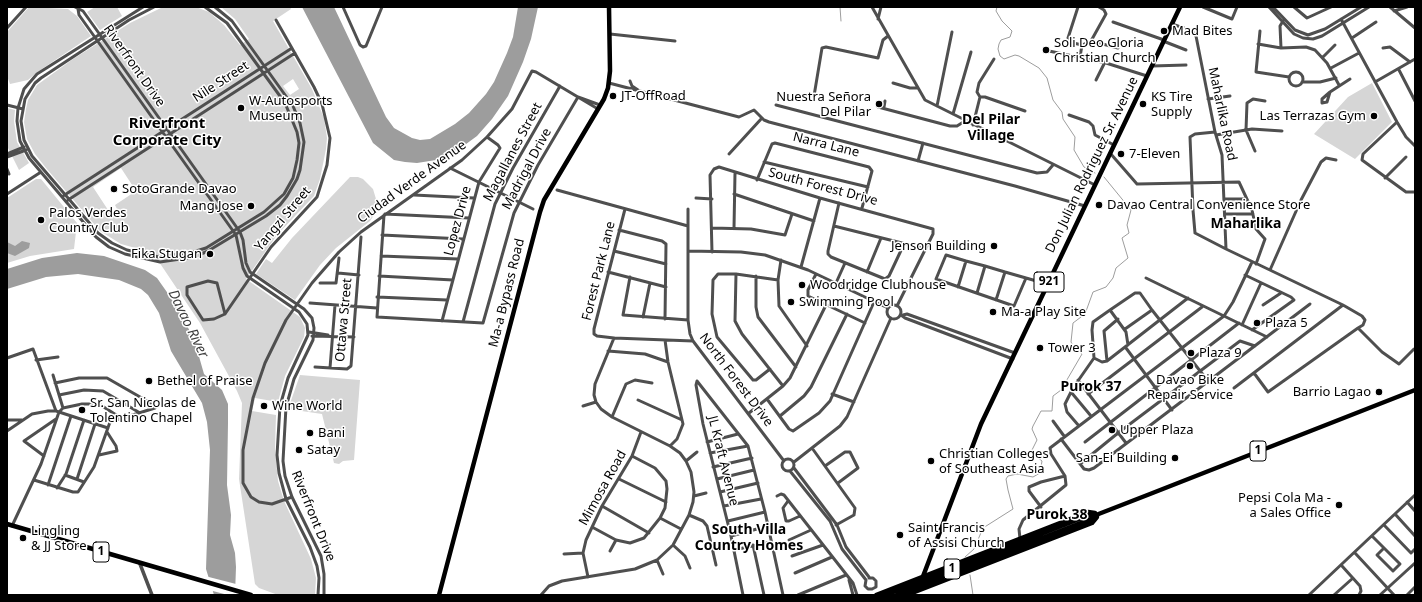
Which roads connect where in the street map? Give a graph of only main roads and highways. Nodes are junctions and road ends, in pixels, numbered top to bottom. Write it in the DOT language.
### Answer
graph roads {
  1 [pos="609,7"];
  2 [pos="1180,7"];
  3 [pos="1415,390"];
  4 [pos="1098,514"];
  5 [pos="7,524"];
  6 [pos="1009,543"];
  7 [pos="1019,543"];
  8 [pos="989,551"];
  9 [pos="1013,554"];
  10 [pos="970,558"];
  11 [pos="993,561"];
  12 [pos="953,565"];
  13 [pos="975,569"];
  14 [pos="937,571"];
  15 [pos="958,575"];
  16 [pos="923,577"];
  17 [pos="942,582"];
  18 [pos="901,585"];
  19 [pos="889,590"];
  20 [pos="917,591"];
  21 [pos="251,595"];
  22 [pos="439,595"];
  23 [pos="875,595"];
  24 [pos="886,595"];
  25 [pos="891,595"];
  26 [pos="897,595"];
  27 [pos="906,595"];
  1 -- 22 [label="main road, Ma-a Bypass Road"];
  2 -- 16 [label="main road, Don Julian Rodriguez Sr. Avenue / 921"];
  3 -- 4 [label="main road, 1"];
  4 -- 7 [label="main road, 1"];
  4 -- 7 [label="main road, 1"];
  4 -- 9 [label="main road, 1"];
  5 -- 21 [label="main road, 1"];
  6 -- 7 [label="main road, 1"];
  6 -- 8 [label="main road, 1"];
  6 -- 9 [label="main road"];
  7 -- 24 [label="main road, 1"];
  7 -- 26 [label="main road, 1"];
  8 -- 10 [label="main road, 1"];
  8 -- 11 [label="main road"];
  9 -- 11 [label="main road, 1"];
  10 -- 12 [label="main road, 1"];
  10 -- 13 [label="main road"];
  11 -- 13 [label="main road, 1"];
  12 -- 14 [label="main road, 1"];
  12 -- 15 [label="main road"];
  13 -- 15 [label="main road, 1"];
  14 -- 16 [label="main road, 1"];
  14 -- 17 [label="main road"];
  15 -- 17 [label="main road, 1"];
  16 -- 18 [label="main road, 1"];
  16 -- 20 [label="main road, Don Julian Rodriguez Sr. Avenue"];
  17 -- 20 [label="main road, 1"];
  18 -- 19 [label="main road, 1"];
  18 -- 27 [label="main road"];
  19 -- 23 [label="main road, 1"];
  19 -- 25 [label="main road"];
  20 -- 27 [label="main road, 1"];
}
